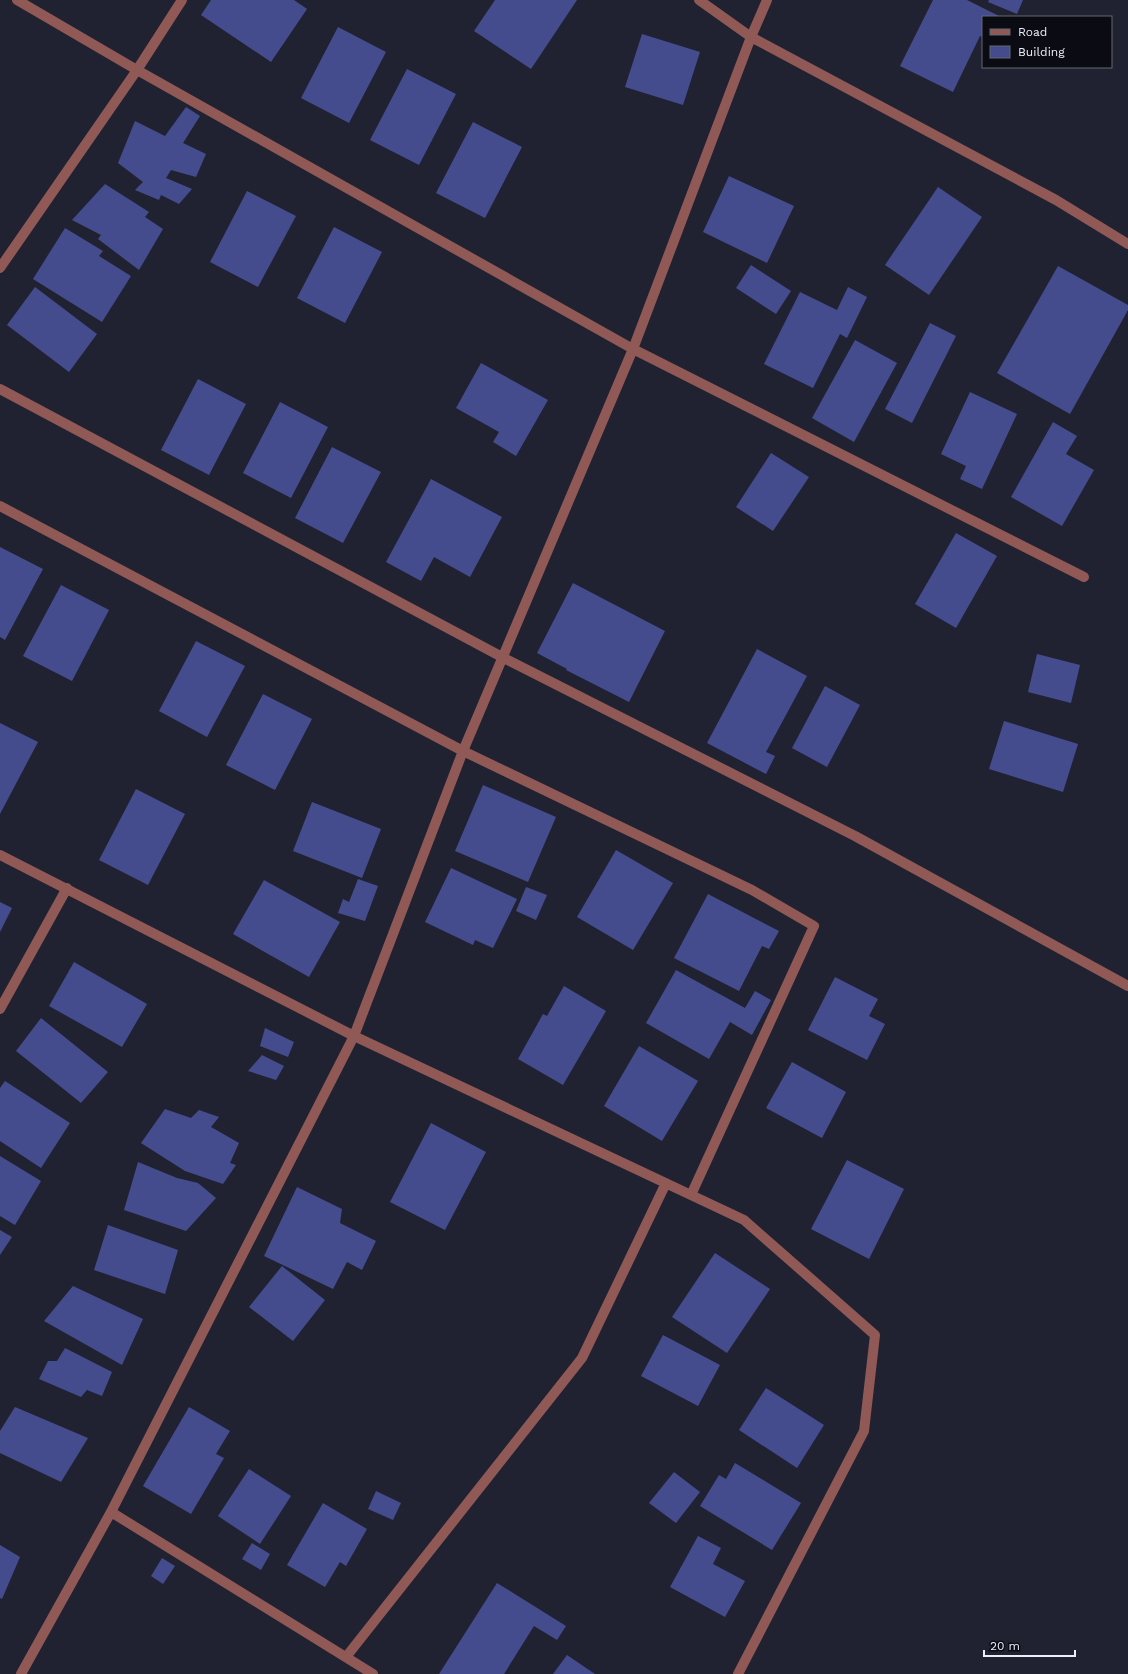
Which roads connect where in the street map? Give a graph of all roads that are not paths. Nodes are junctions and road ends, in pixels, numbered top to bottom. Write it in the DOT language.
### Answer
graph roads {
  1 [pos="17,0"];
  2 [pos="182,0"];
  3 [pos="699,0"];
  4 [pos="767,0"];
  5 [pos="751,37"];
  6 [pos="136,70"];
  7 [pos="1128,244"];
  8 [pos="0,268"];
  9 [pos="633,349"];
  10 [pos="0,389"];
  11 [pos="0,506"];
  12 [pos="1084,577"];
  13 [pos="502,657"];
  14 [pos="463,751"];
  15 [pos="0,855"];
  16 [pos="67,888"];
  17 [pos="1128,986"];
  18 [pos="0,1009"];
  19 [pos="354,1036"];
  20 [pos="666,1183"];
  21 [pos="691,1195"];
  22 [pos="111,1512"];
  23 [pos="346,1657"];
  24 [pos="21,1674"];
  25 [pos="373,1674"];
  26 [pos="738,1674"];
  1 -- 6 [label="street"];
  2 -- 6 [label="street"];
  3 -- 5 [label="street"];
  4 -- 5 [label="street"];
  5 -- 7 [label="street"];
  5 -- 9 [label="street"];
  6 -- 8 [label="street"];
  6 -- 9 [label="street"];
  9 -- 12 [label="street"];
  9 -- 13 [label="street"];
  10 -- 13 [label="street"];
  11 -- 14 [label="street"];
  13 -- 14 [label="street"];
  13 -- 17 [label="street"];
  14 -- 19 [label="street"];
  14 -- 21 [label="street"];
  15 -- 16 [label="street"];
  16 -- 18 [label="street"];
  16 -- 19 [label="street"];
  19 -- 20 [label="street"];
  19 -- 22 [label="street"];
  20 -- 21 [label="street"];
  20 -- 23 [label="street"];
  21 -- 26 [label="street"];
  22 -- 23 [label="street"];
  22 -- 24 [label="street"];
  23 -- 25 [label="street"];
}
